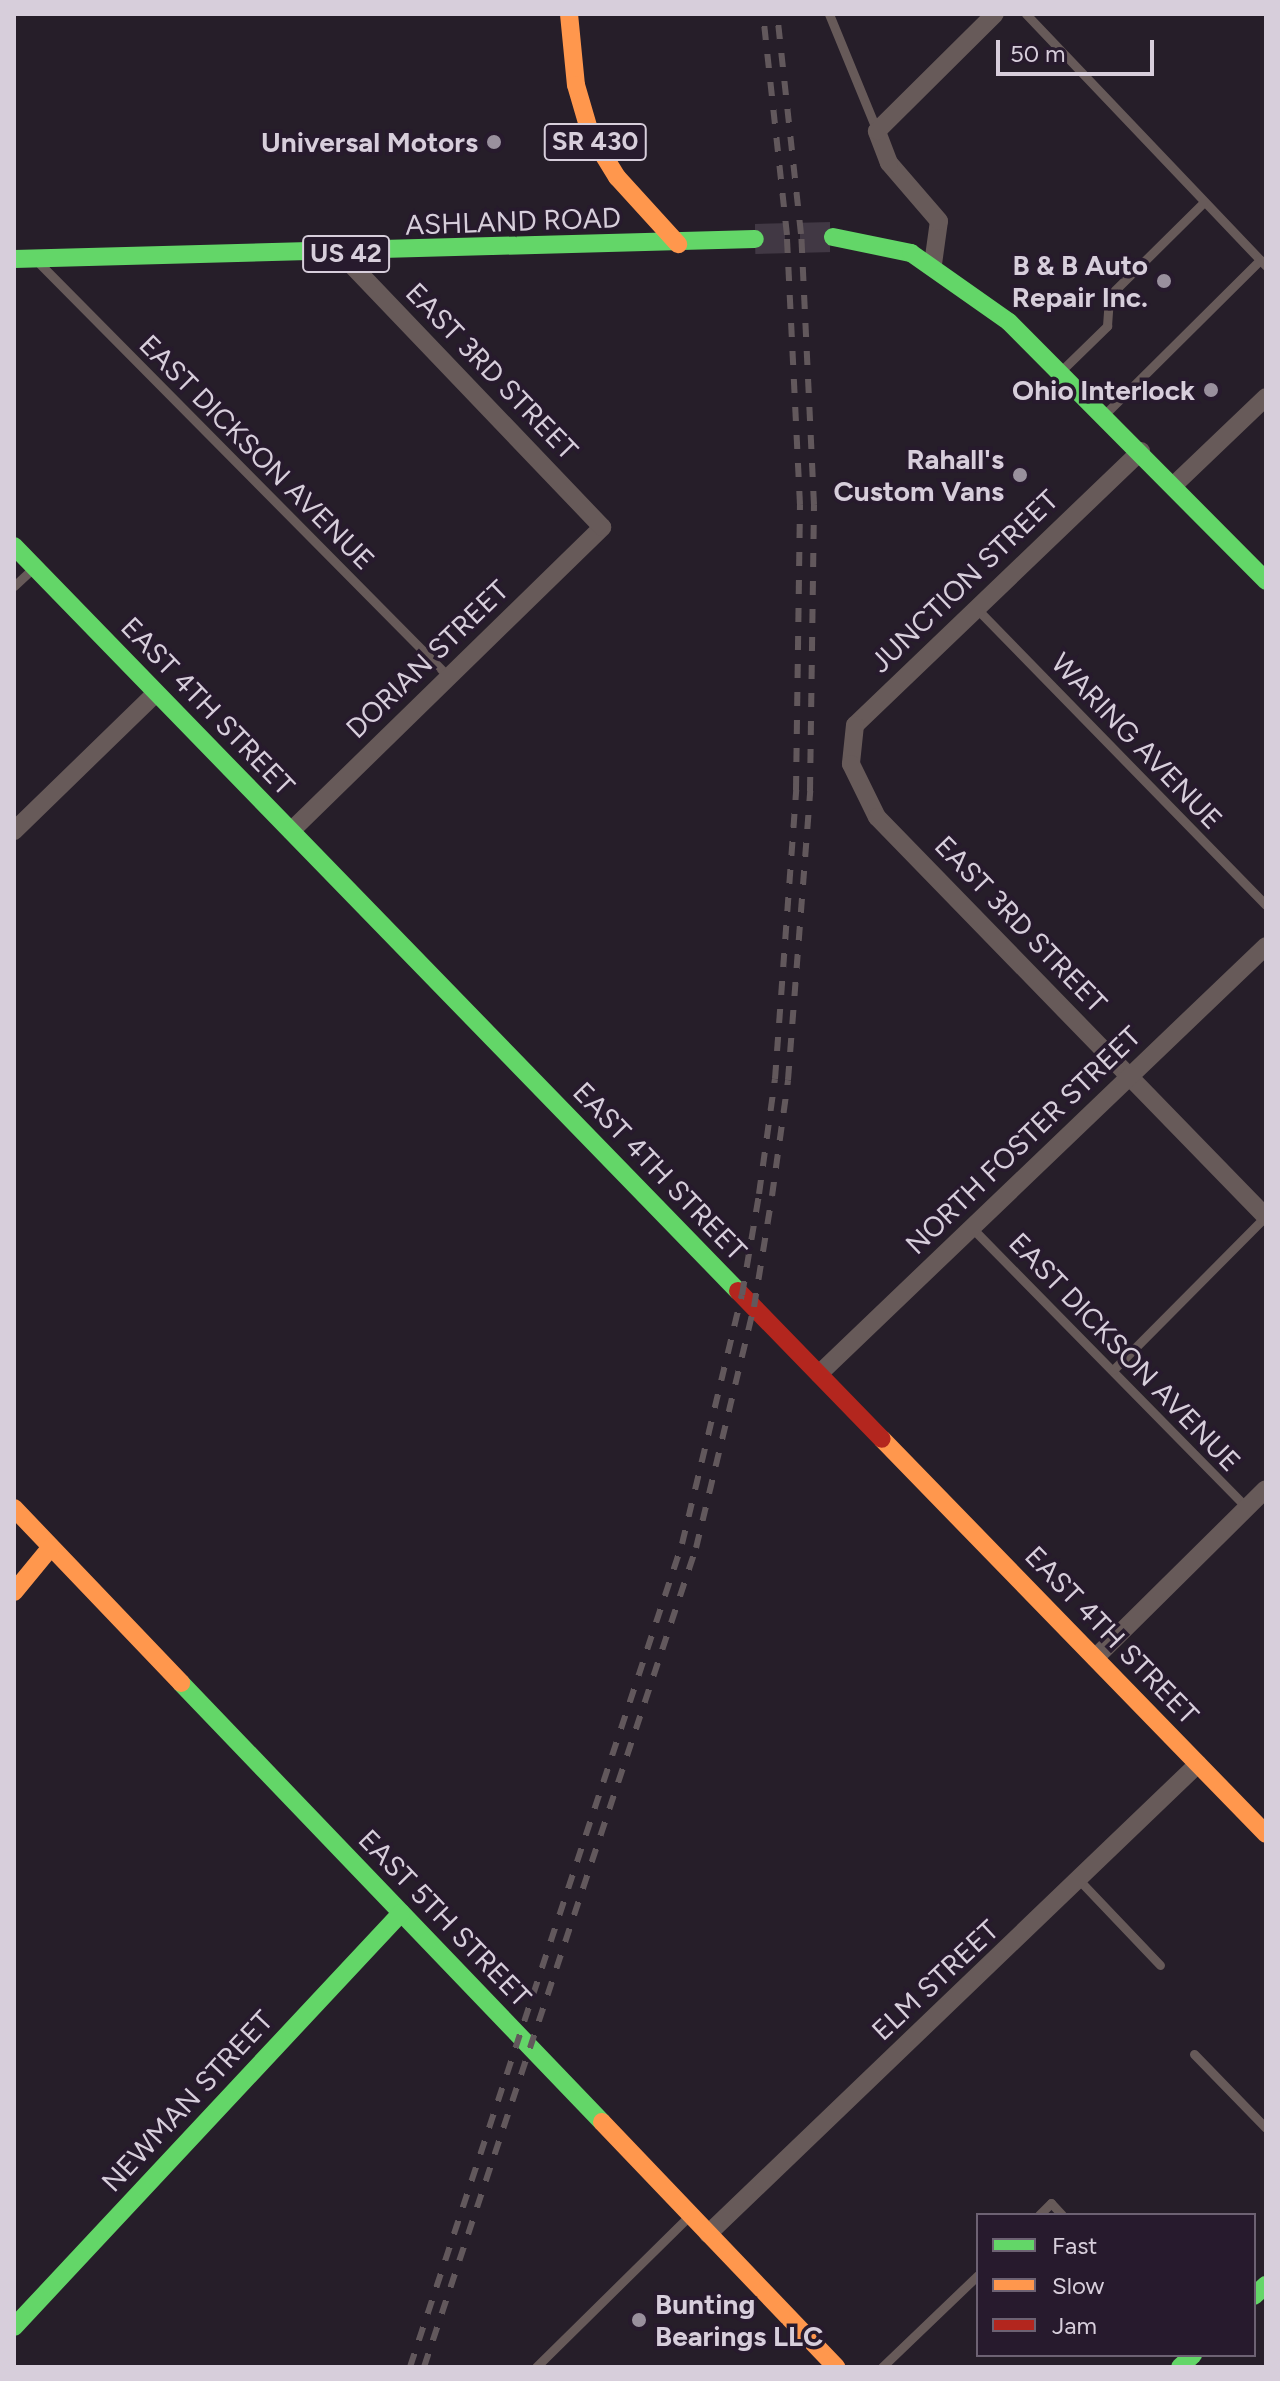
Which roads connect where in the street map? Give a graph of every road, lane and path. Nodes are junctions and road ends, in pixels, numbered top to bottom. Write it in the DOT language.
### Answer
graph roads {
  1 [pos="569,14"];
  2 [pos="829,14"];
  3 [pos="995,14"];
  4 [pos="1026,14"];
  5 [pos="877,131"];
  6 [pos="1203,203"];
  7 [pos="833,237"];
  8 [pos="755,239"];
  9 [pos="678,244"];
  10 [pos="341,254"];
  11 [pos="35,258"];
  12 [pos="14,259"];
  13 [pos="1263,263"];
  14 [pos="933,264"];
  15 [pos="1060,371"];
  16 [pos="1266,397"];
  17 [pos="1105,415"];
  18 [pos="1141,451"];
  19 [pos="1174,485"];
  20 [pos="602,527"];
  21 [pos="14,546"];
  22 [pos="34,567"];
  23 [pos="1266,581"];
  24 [pos="14,586"];
  25 [pos="976,608"];
  26 [pos="449,677"];
  27 [pos="156,693"];
  28 [pos="851,764"];
  29 [pos="14,831"];
  30 [pos="291,831"];
  31 [pos="1266,905"];
  32 [pos="1266,946"];
  33 [pos="1130,1076"];
  34 [pos="1266,1217"];
  35 [pos="972,1228"];
  36 [pos="1113,1370"];
  37 [pos="819,1374"];
  38 [pos="1266,1489"];
  39 [pos="14,1508"];
  40 [pos="1247,1508"];
  41 [pos="51,1547"];
  42 [pos="14,1592"];
  43 [pos="1095,1658"];
  44 [pos="1198,1764"];
  45 [pos="1266,1834"];
  46 [pos="1080,1881"];
  47 [pos="401,1913"];
  48 [pos="1160,1965"];
  49 [pos="1194,2054"];
  50 [pos="1266,2128"];
  51 [pos="1041,2213"];
  52 [pos="1060,2213"];
  53 [pos="690,2215"];
  54 [pos="708,2234"];
  55 [pos="976,2277"];
  56 [pos="14,2327"];
  57 [pos="536,2367"];
  58 [pos="836,2367"];
  59 [pos="882,2367"];
  1 -- 9 [label="main road, SR 430"];
  2 -- 5 [label="lane"];
  3 -- 5 [label="street"];
  4 -- 6 [label="lane"];
  5 -- 14 [label="street"];
  6 -- 13 [label="lane"];
  6 -- 15 [label="lane"];
  7 -- 14 [label="main road"];
  8 -- 9 [label="main road, US 42"];
  9 -- 10 [label="main road, ASHLAND ROAD / US 42"];
  10 -- 11 [label="main road, ASHLAND ROAD / US 42"];
  10 -- 20 [label="street, EAST 3RD STREET"];
  11 -- 12 [label="main road, ASHLAND ROAD / US 42"];
  11 -- 26 [label="lane, EAST DICKSON AVENUE"];
  13 -- 17 [label="lane"];
  14 -- 15 [label="main road"];
  15 -- 17 [label="main road"];
  16 -- 19 [label="street"];
  17 -- 18 [label="main road"];
  18 -- 19 [label="main road"];
  18 -- 25 [label="street, JUNCTION STREET"];
  19 -- 23 [label="main road"];
  20 -- 26 [label="street, DORIAN STREET"];
  21 -- 22 [label="main road, EAST 4TH STREET"];
  22 -- 24 [label="lane"];
  22 -- 27 [label="main road, EAST 4TH STREET"];
  25 -- 28 [label="street, JUNCTION STREET"];
  25 -- 31 [label="lane, WARING AVENUE"];
  26 -- 30 [label="street, DORIAN STREET"];
  27 -- 29 [label="street"];
  27 -- 30 [label="main road, EAST 4TH STREET"];
  28 -- 33 [label="street, EAST 3RD STREET"];
  30 -- 37 [label="main road, EAST 4TH STREET"];
  32 -- 33 [label="street, NORTH FOSTER STREET"];
  33 -- 34 [label="street, EAST 3RD STREET"];
  33 -- 35 [label="street, NORTH FOSTER STREET"];
  34 -- 36 [label="lane"];
  35 -- 36 [label="lane, EAST DICKSON AVENUE"];
  35 -- 37 [label="street, NORTH FOSTER STREET"];
  36 -- 40 [label="lane, EAST DICKSON AVENUE"];
  37 -- 43 [label="main road, EAST 4TH STREET"];
  38 -- 40 [label="street"];
  39 -- 41 [label="main road, EAST 5TH STREET"];
  40 -- 43 [label="street"];
  41 -- 42 [label="main road"];
  41 -- 47 [label="main road, EAST 5TH STREET"];
  43 -- 44 [label="main road, EAST 4TH STREET"];
  44 -- 45 [label="main road, EAST 4TH STREET"];
  44 -- 46 [label="street, ELM STREET"];
  46 -- 48 [label="lane"];
  46 -- 54 [label="street, ELM STREET"];
  47 -- 53 [label="main road, EAST 5TH STREET"];
  47 -- 56 [label="main road, NEWMAN STREET"];
  49 -- 50 [label="lane"];
  51 -- 52 [label="lane"];
  53 -- 54 [label="main road, EAST 5TH STREET"];
  53 -- 57 [label="lane"];
  54 -- 58 [label="main road, EAST 5TH STREET"];
  55 -- 59 [label="lane"];
}
